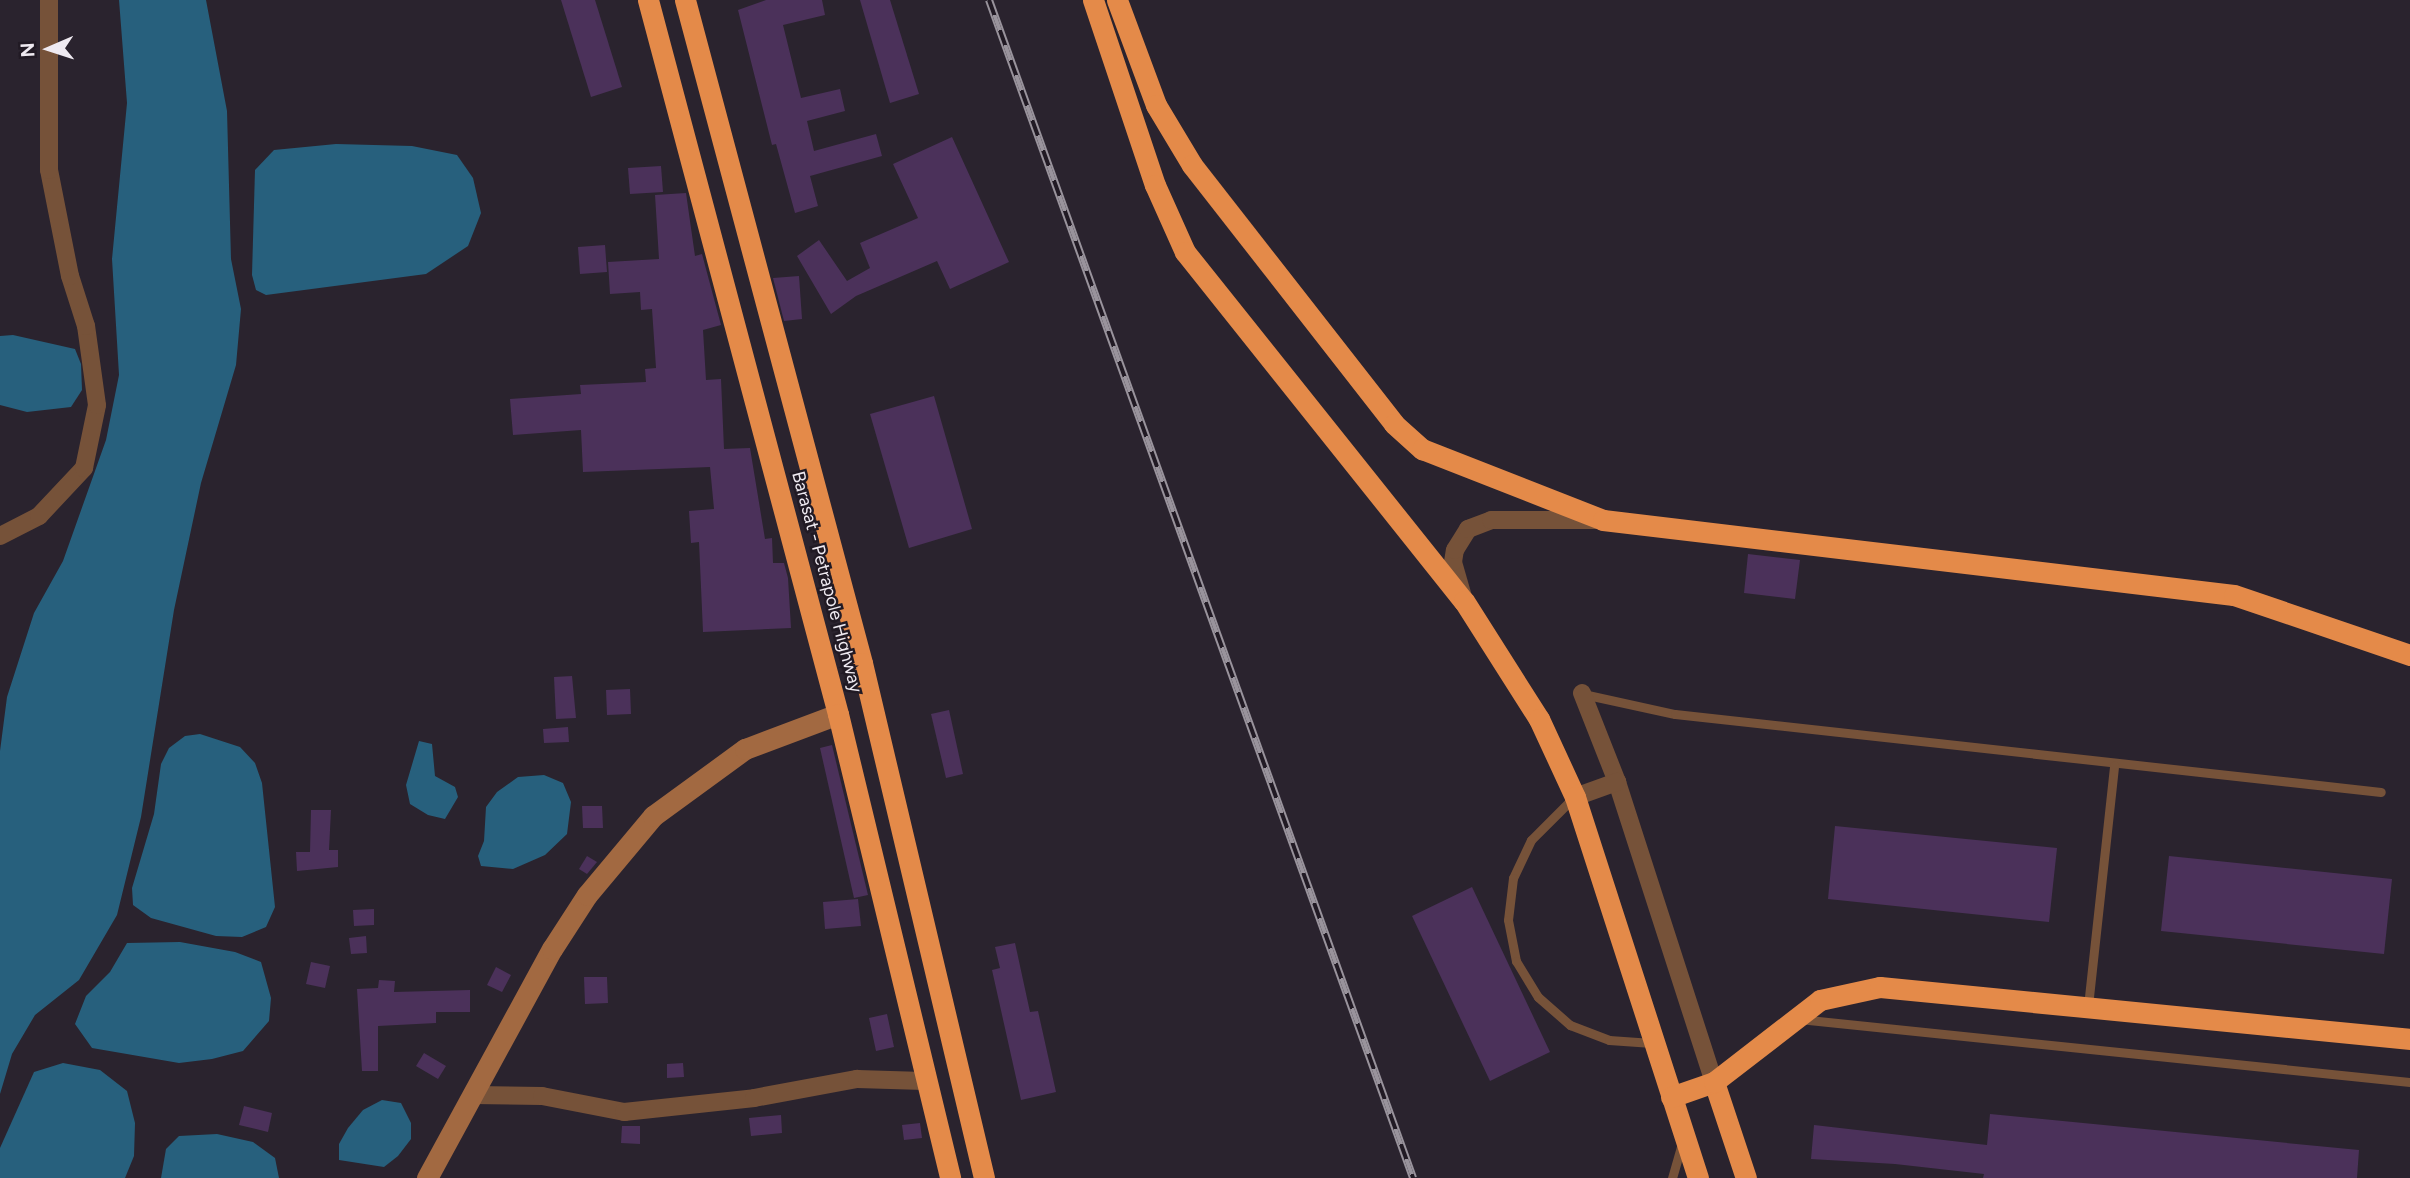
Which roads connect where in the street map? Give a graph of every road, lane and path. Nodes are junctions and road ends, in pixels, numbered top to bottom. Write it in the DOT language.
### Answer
graph roads {
  1 [pos="49,0"];
  2 [pos="648,0"];
  3 [pos="685,0"];
  4 [pos="1093,0"];
  5 [pos="1117,0"];
  6 [pos="1603,520"];
  7 [pos="0,536"];
  8 [pos="1464,601"];
  9 [pos="2410,655"];
  10 [pos="1582,693"];
  11 [pos="838,714"];
  12 [pos="2114,765"];
  13 [pos="1617,782"];
  14 [pos="2381,792"];
  15 [pos="1575,797"];
  16 [pos="2088,1007"];
  17 [pos="1796,1019"];
  18 [pos="2410,1039"];
  19 [pos="1654,1043"];
  20 [pos="924,1081"];
  21 [pos="1714,1082"];
  22 [pos="2410,1082"];
  23 [pos="473,1095"];
  24 [pos="1671,1097"];
  25 [pos="1684,1135"];
  26 [pos="427,1178"];
  27 [pos="950,1178"];
  28 [pos="984,1178"];
  29 [pos="1672,1178"];
  30 [pos="1698,1178"];
  31 [pos="1746,1178"];
  1 -- 7 [label="street"];
  2 -- 11 [label="highway, Barasat - Petrapole Highway"];
  3 -- 28 [label="highway, Barasat - Petrapole Highway"];
  4 -- 8 [label="highway"];
  5 -- 6 [label="highway"];
  6 -- 8 [label="street"];
  6 -- 9 [label="highway"];
  8 -- 15 [label="highway"];
  10 -- 12 [label="lane"];
  10 -- 13 [label="street"];
  11 -- 20 [label="highway, Barasat - Petrapole Highway"];
  11 -- 23 [label="street"];
  12 -- 14 [label="lane"];
  12 -- 16 [label="lane"];
  13 -- 15 [label="street"];
  13 -- 21 [label="street"];
  15 -- 19 [label="highway"];
  15 -- 19 [label="lane"];
  16 -- 17 [label="highway"];
  16 -- 18 [label="highway"];
  17 -- 21 [label="highway"];
  17 -- 22 [label="lane"];
  19 -- 24 [label="highway"];
  20 -- 23 [label="street"];
  20 -- 27 [label="highway, Barasat - Petrapole Highway"];
  21 -- 24 [label="highway"];
  21 -- 31 [label="highway"];
  23 -- 26 [label="street"];
  24 -- 25 [label="highway"];
  25 -- 29 [label="lane"];
  25 -- 30 [label="highway"];
}
